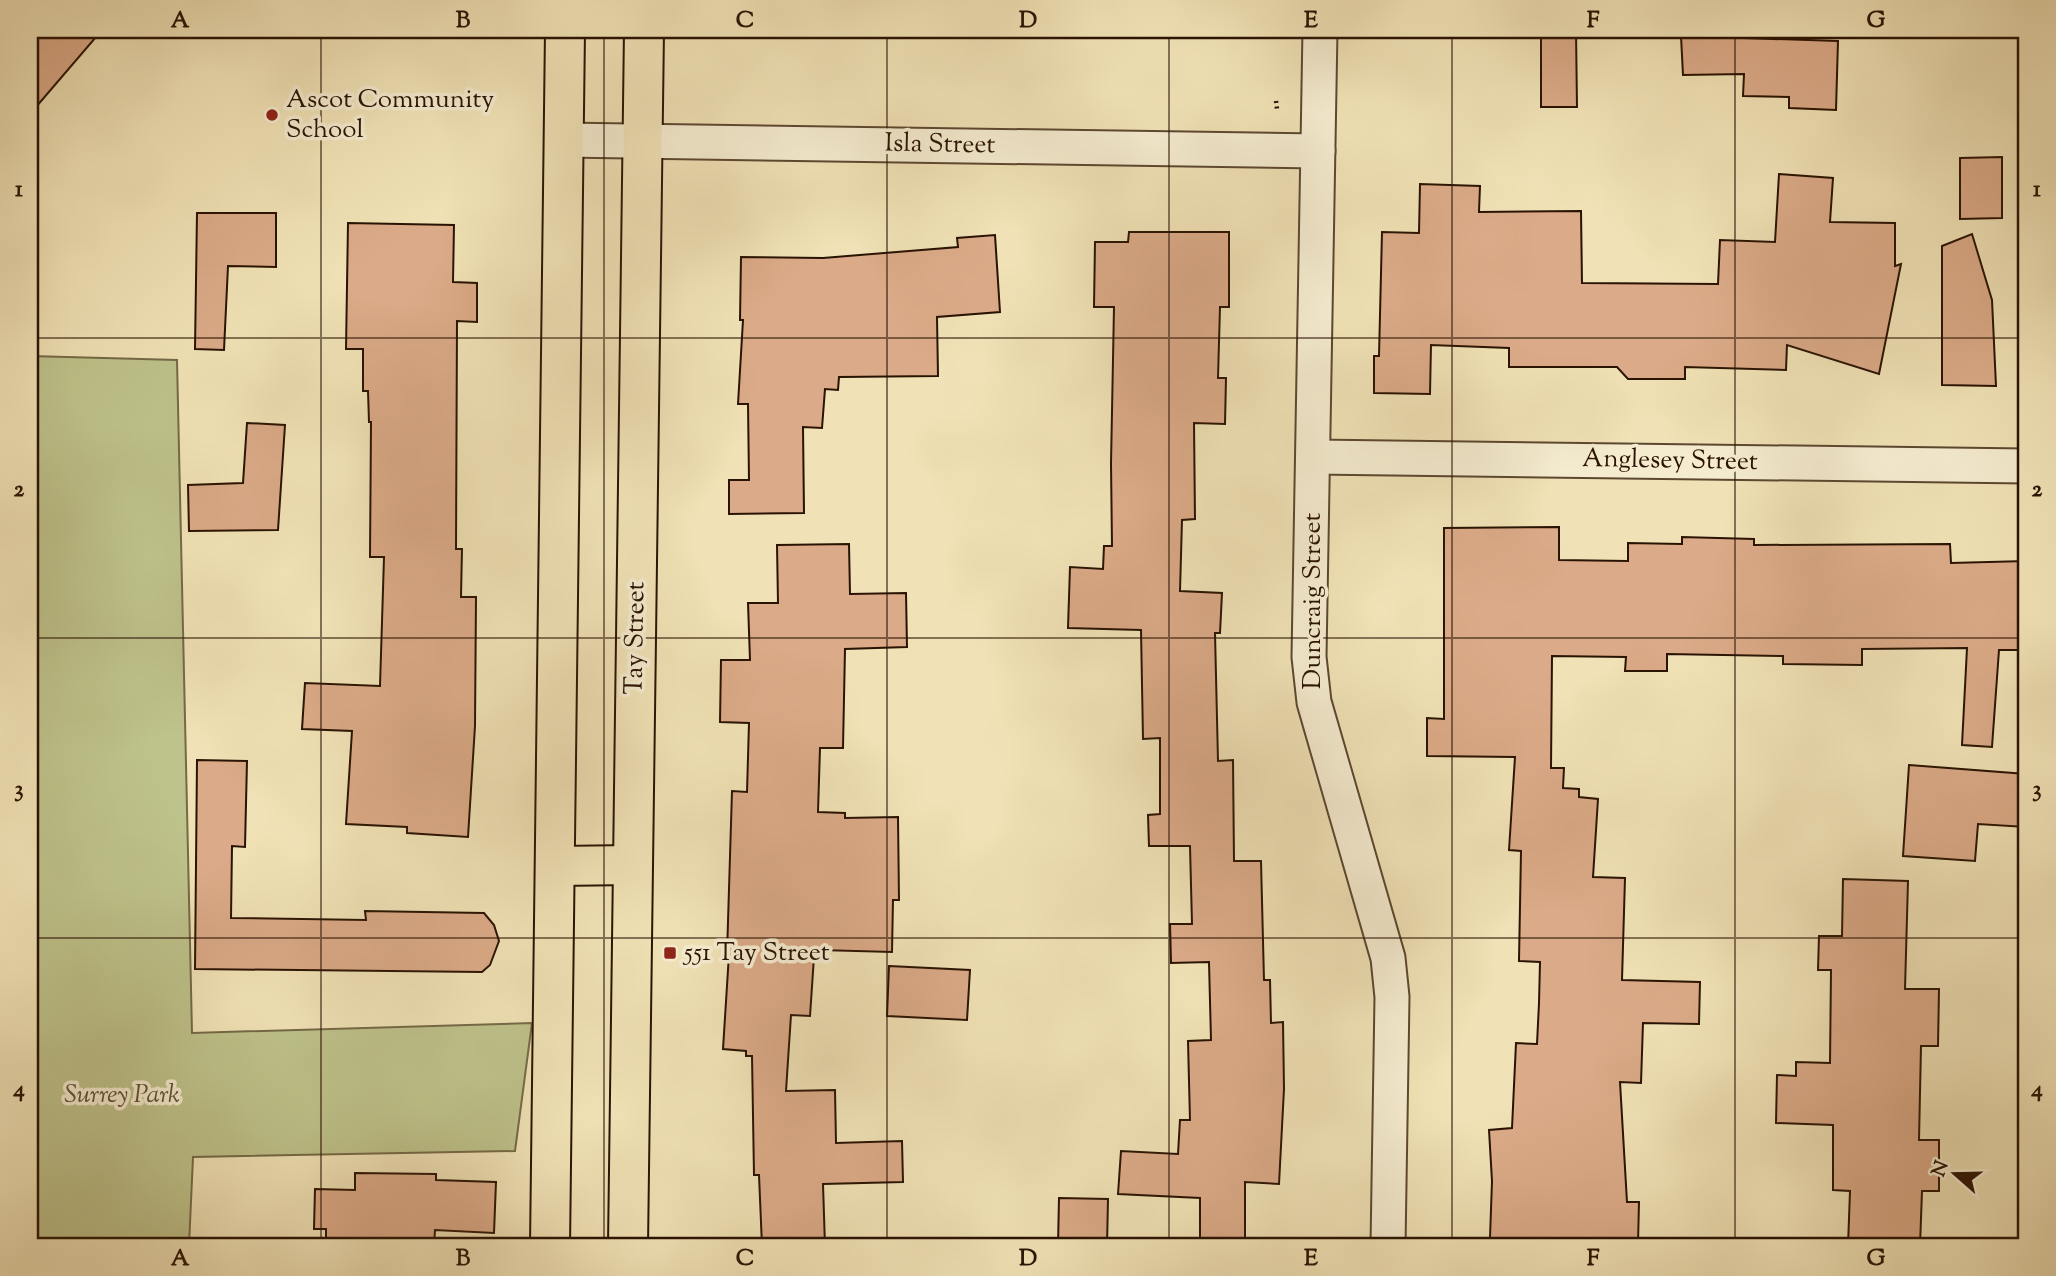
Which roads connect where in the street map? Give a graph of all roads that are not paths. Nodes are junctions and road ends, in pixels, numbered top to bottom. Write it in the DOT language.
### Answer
graph roads {
  1 [pos="565,30"];
  2 [pos="644,30"];
  3 [pos="1320,30"];
  4 [pos="563,139"];
  5 [pos="643,142"];
  6 [pos="1318,151"];
  7 [pos="1314,457"];
  8 [pos="2026,466"];
  9 [pos="633,865"];
  10 [pos="556,866"];
  11 [pos="550,1246"];
  12 [pos="628,1246"];
  13 [pos="1388,1246"];
  1 -- 4 [label="highway"];
  2 -- 5 [label="highway, Tay Street"];
  3 -- 6 [label="street, Duncraig Street"];
  4 -- 5 [label="street, Isla Street"];
  4 -- 10 [label="highway"];
  5 -- 6 [label="street, Isla Street"];
  5 -- 9 [label="highway, Tay Street"];
  6 -- 7 [label="street, Duncraig Street"];
  7 -- 8 [label="street, Anglesey Street"];
  7 -- 13 [label="street, Duncraig Street"];
  9 -- 10 [label="highway"];
  9 -- 12 [label="highway, Tay Street"];
  10 -- 11 [label="highway"];
}
